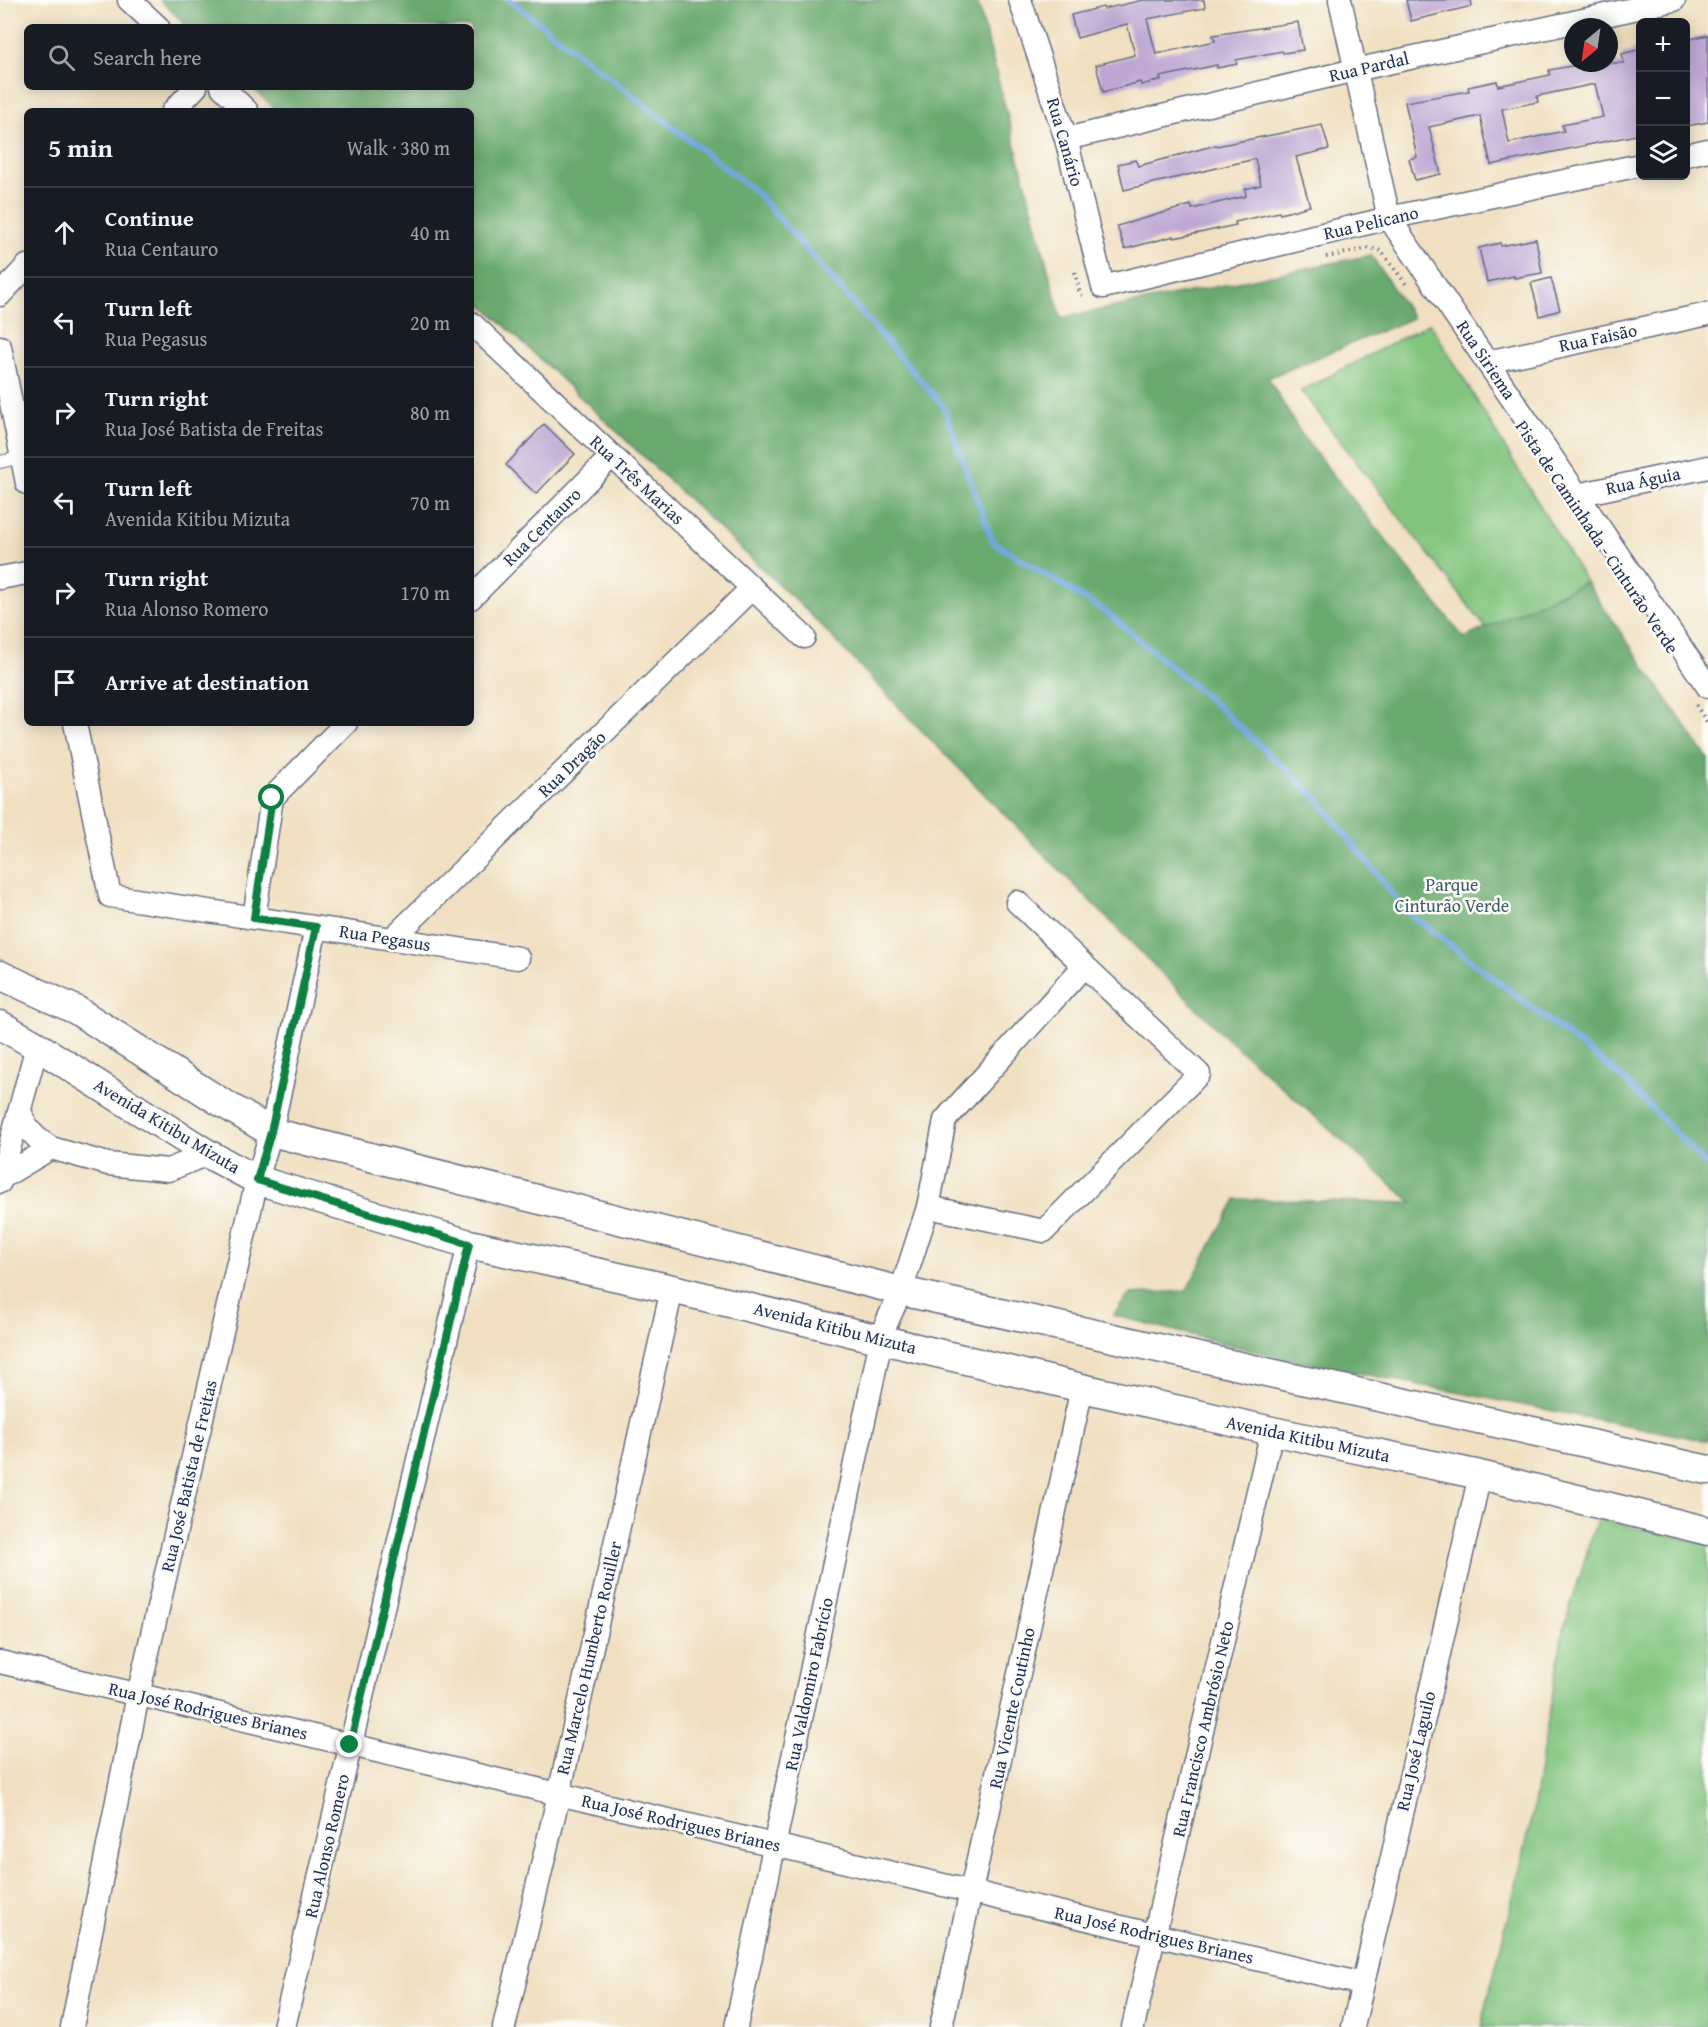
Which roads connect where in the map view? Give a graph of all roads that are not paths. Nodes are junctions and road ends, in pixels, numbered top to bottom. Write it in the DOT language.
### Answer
graph roads {
  1 [pos="129,0"];
  2 [pos="1020,0"];
  3 [pos="1340,0"];
  4 [pos="1674,0"];
  5 [pos="155,24"];
  6 [pos="1355,70"];
  7 [pos="193,90"];
  8 [pos="225,90"];
  9 [pos="176,108"];
  10 [pos="244,108"];
  11 [pos="1066,138"];
  12 [pos="1708,150"];
  13 [pos="1690,154"];
  14 [pos="1636,166"];
  15 [pos="1389,218"];
  16 [pos="24,269"];
  17 [pos="1095,293"];
  18 [pos="0,295"];
  19 [pos="1708,314"];
  20 [pos="475,333"];
  21 [pos="0,347"];
  22 [pos="1487,362"];
  23 [pos="612,456"];
  24 [pos="11,459"];
  25 [pos="1708,467"];
  26 [pos="24,478"];
  27 [pos="1577,495"];
  28 [pos="24,574"];
  29 [pos="0,578"];
  30 [pos="752,588"];
  31 [pos="474,595"];
  32 [pos="804,637"];
  33 [pos="1698,656"];
  34 [pos="1701,696"];
  35 [pos="343,726"];
  36 [pos="82,728"];
  37 [pos="1017,902"];
  38 [pos="254,918"];
  39 [pos="316,927"];
  40 [pos="392,939"];
  41 [pos="518,958"];
  42 [pos="1084,966"];
  43 [pos="0,975"];
  44 [pos="0,1025"];
  45 [pos="37,1046"];
  46 [pos="20,1111"];
  47 [pos="271,1132"];
  48 [pos="51,1148"];
  49 [pos="208,1154"];
  50 [pos="1,1180"];
  51 [pos="257,1180"];
  52 [pos="927,1207"];
  53 [pos="469,1244"];
  54 [pos="672,1289"];
  55 [pos="901,1291"];
  56 [pos="881,1340"];
  57 [pos="1082,1388"];
  58 [pos="1272,1431"];
  59 [pos="1708,1470"];
  60 [pos="1480,1475"];
  61 [pos="1708,1531"];
  62 [pos="0,1662"];
  63 [pos="138,1695"];
  64 [pos="350,1745"];
  65 [pos="559,1794"];
  66 [pos="775,1845"];
  67 [pos="971,1892"];
  68 [pos="1155,1935"];
  69 [pos="1362,1984"];
  70 [pos="72,2027"];
  71 [pos="284,2027"];
  72 [pos="504,2027"];
  73 [pos="736,2027"];
  74 [pos="941,2027"];
  75 [pos="1133,2027"];
  76 [pos="1353,2027"];
  1 -- 5 [label="street"];
  2 -- 11 [label="street, Rua Canário"];
  3 -- 6 [label="street, Rua Siriema"];
  4 -- 6 [label="street, Rua Pardal"];
  6 -- 11 [label="street, Rua Pardal"];
  6 -- 15 [label="street, Rua Siriema"];
  7 -- 9 [label="street"];
  8 -- 10 [label="street"];
  11 -- 17 [label="street, Rua Canário"];
  12 -- 13 [label="street"];
  14 -- 15 [label="street, Rua Pelicano"];
  15 -- 17 [label="street, Rua Pelicano"];
  15 -- 22 [label="street, Rua Siriema"];
  16 -- 18 [label="street"];
  19 -- 22 [label="street, Rua Faisão"];
  20 -- 23 [label="street, Rua Três Marias"];
  21 -- 24 [label="street"];
  22 -- 27 [label="street, Rua Siriema"];
  23 -- 30 [label="street, Rua Três Marias"];
  23 -- 31 [label="street, Rua Centauro"];
  24 -- 26 [label="street"];
  25 -- 27 [label="street, Rua Águia"];
  27 -- 33 [label="street, Rua Siriema"];
  28 -- 29 [label="street"];
  30 -- 32 [label="street, Rua Três Marias"];
  30 -- 40 [label="street, Rua Dragão"];
  33 -- 34 [label="street, Rua Siriema"];
  35 -- 38 [label="street"];
  36 -- 38 [label="street, Rua Pegasus"];
  37 -- 42 [label="street"];
  38 -- 39 [label="street, Rua Pegasus"];
  39 -- 40 [label="street, Rua Pegasus"];
  39 -- 47 [label="street, Rua José Batista de Freitas"];
  40 -- 41 [label="street, Rua Pegasus"];
  42 -- 52 [label="street, Rua Valdomiro Fabrício"];
  42 -- 52 [label="street"];
  43 -- 47 [label="street"];
  44 -- 45 [label="street, Avenida Kitibu Mizuta"];
  45 -- 46 [label="street"];
  45 -- 49 [label="street, Avenida Kitibu Mizuta"];
  46 -- 48 [label="street"];
  46 -- 50 [label="street"];
  47 -- 51 [label="street, Rua José Batista de Freitas"];
  47 -- 55 [label="street"];
  48 -- 49 [label="street"];
  48 -- 50 [label="street"];
  49 -- 51 [label="street, Avenida Kitibu Mizuta"];
  51 -- 53 [label="street, Avenida Kitibu Mizuta"];
  51 -- 63 [label="street, Rua José Batista de Freitas"];
  52 -- 55 [label="street, Rua Valdomiro Fabrício"];
  53 -- 54 [label="street, Avenida Kitibu Mizuta"];
  53 -- 64 [label="street, Rua Alonso Romero"];
  54 -- 56 [label="street, Avenida Kitibu Mizuta"];
  54 -- 65 [label="street, Rua Marcelo Humberto Rouiller"];
  55 -- 56 [label="street, Rua Valdomiro Fabrício"];
  55 -- 59 [label="street"];
  56 -- 57 [label="street, Avenida Kitibu Mizuta"];
  56 -- 66 [label="street, Rua Valdomiro Fabrício"];
  57 -- 58 [label="street, Avenida Kitibu Mizuta"];
  57 -- 67 [label="street, Rua Vicente Coutinho"];
  58 -- 60 [label="street, Avenida Kitibu Mizuta"];
  58 -- 68 [label="street, Rua Francisco Ambrósio Neto"];
  60 -- 61 [label="street, Avenida Kitibu Mizuta"];
  60 -- 69 [label="street, Rua José Laguilo"];
  62 -- 63 [label="street, Rua José Rodrigues Brianes"];
  63 -- 64 [label="street, Rua José Rodrigues Brianes"];
  63 -- 70 [label="street, Rua José Batista de Freitas"];
  64 -- 65 [label="street, Rua José Rodrigues Brianes"];
  64 -- 71 [label="street, Rua Alonso Romero"];
  65 -- 66 [label="street, Rua José Rodrigues Brianes"];
  65 -- 72 [label="street, Rua Marcelo Humberto Rouiller"];
  66 -- 67 [label="street, Rua José Rodrigues Brianes"];
  66 -- 73 [label="street, Rua Valdomiro Fabrício"];
  67 -- 68 [label="street, Rua José Rodrigues Brianes"];
  67 -- 74 [label="street, Rua Vicente Coutinho"];
  68 -- 69 [label="street, Rua José Rodrigues Brianes"];
  68 -- 75 [label="street, Rua Francisco Ambrósio Neto"];
  69 -- 76 [label="street, Rua José Laguilo"];
}
